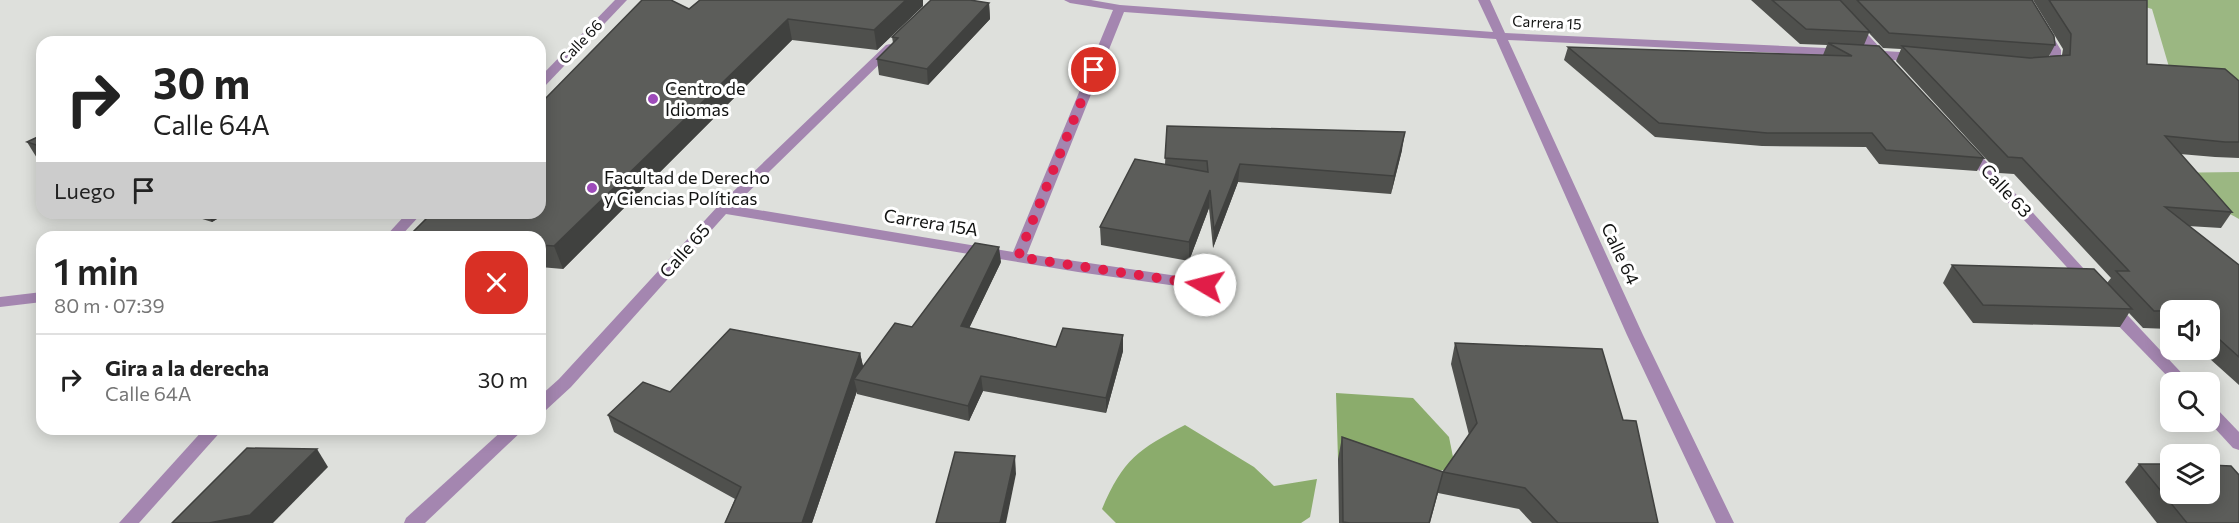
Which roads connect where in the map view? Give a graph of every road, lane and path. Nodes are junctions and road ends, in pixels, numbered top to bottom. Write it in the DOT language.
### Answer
graph roads {
  1 [pos="621,0"];
  2 [pos="1070,0"];
  3 [pos="1484,0"];
  4 [pos="1830,0"];
  5 [pos="2024,0"];
  6 [pos="1120,8"];
  7 [pos="1499,36"];
  8 [pos="898,40"];
  9 [pos="1879,53"];
  10 [pos="1934,58"];
  11 [pos="2033,66"];
  12 [pos="1895,71"];
  13 [pos="546,78"];
  14 [pos="1959,140"];
  15 [pos="723,209"];
  16 [pos="409,219"];
  17 [pos="398,231"];
  18 [pos="1018,257"];
  19 [pos="1205,285"];
  20 [pos="36,298"];
  21 [pos="0,302"];
  22 [pos="2173,372"];
  23 [pos="546,400"];
  24 [pos="2220,423"];
  25 [pos="209,435"];
  26 [pos="508,435"];
  27 [pos="2239,443"];
  28 [pos="128,523"];
  29 [pos="413,523"];
  30 [pos="1725,523"];
  1 -- 13 [label="street, Calle 66"];
  2 -- 6 [label="street, Carrera 15"];
  3 -- 7 [label="street, Calle 64"];
  4 -- 9 [label="street"];
  5 -- 11 [label="street"];
  6 -- 7 [label="street, Carrera 15"];
  6 -- 18 [label="street"];
  7 -- 9 [label="street, Carrera 15"];
  7 -- 30 [label="street, Calle 64"];
  8 -- 15 [label="street, Calle 65"];
  9 -- 10 [label="street, Carrera 15"];
  9 -- 12 [label="street"];
  14 -- 22 [label="street, Calle 63"];
  15 -- 18 [label="street, Carrera 15A"];
  15 -- 23 [label="street, Calle 65"];
  16 -- 17 [label="street"];
  18 -- 19 [label="street, Carrera 15A"];
  20 -- 21 [label="street"];
  24 -- 27 [label="street"];
  25 -- 28 [label="street"];
  26 -- 29 [label="street"];
}
